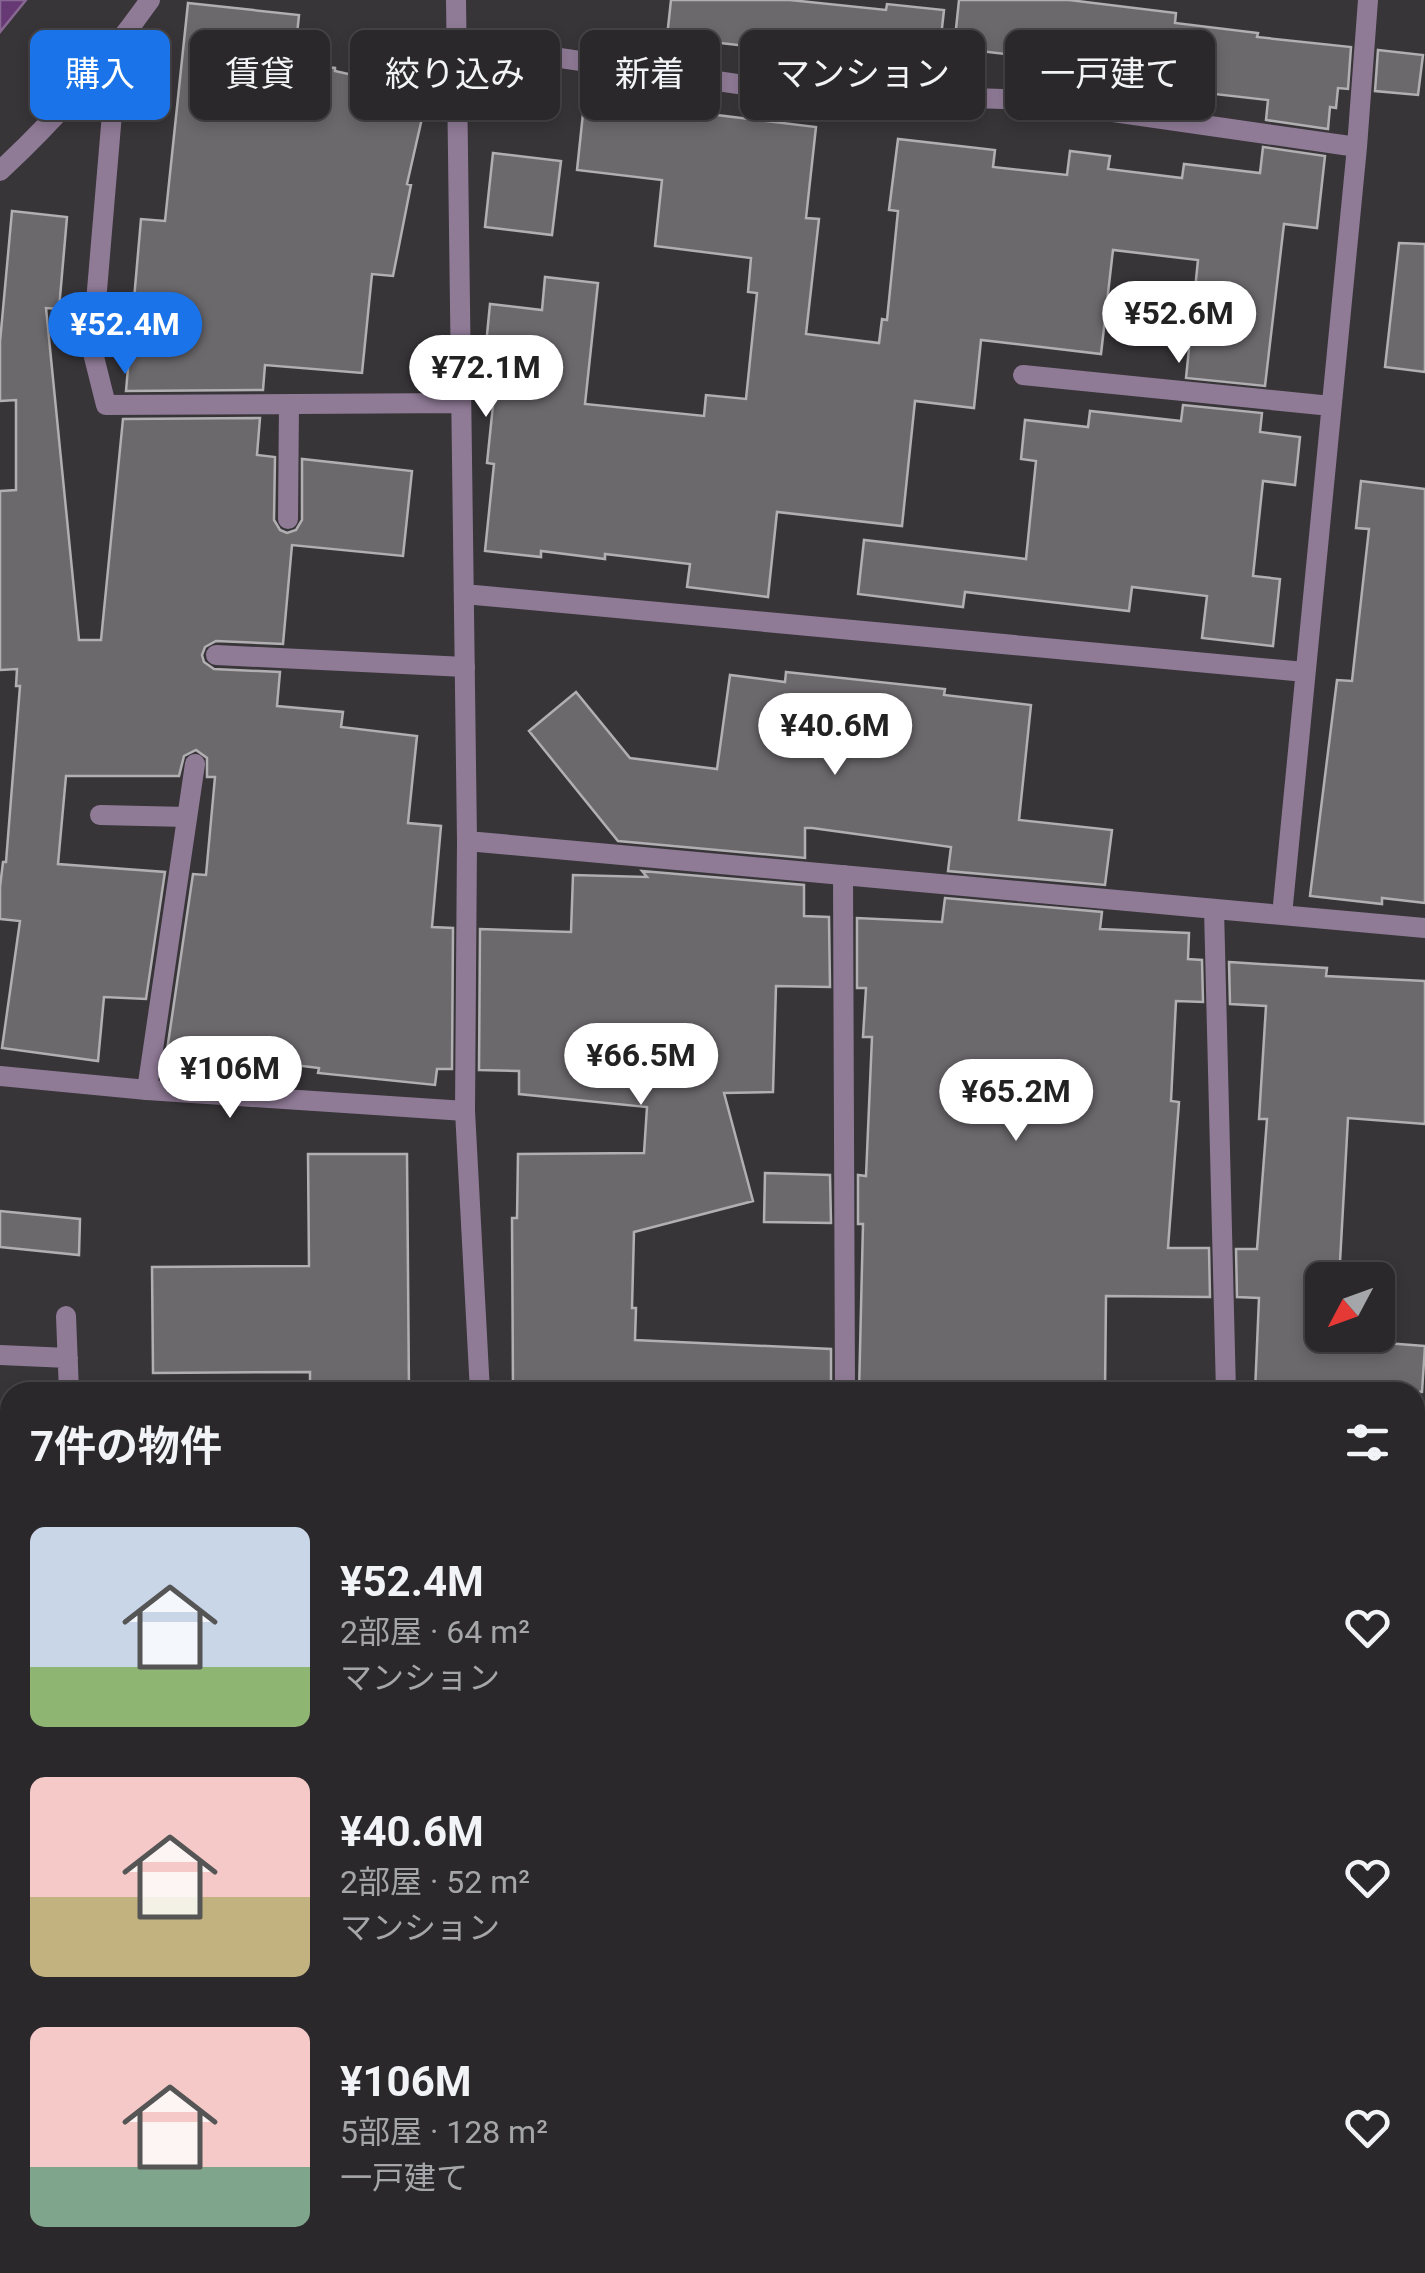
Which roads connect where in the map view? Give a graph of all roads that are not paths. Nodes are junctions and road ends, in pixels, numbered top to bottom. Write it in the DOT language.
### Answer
graph roads {
  1 [pos="150,0"];
  2 [pos="456,0"];
  3 [pos="1368,0"];
  4 [pos="128,30"];
  5 [pos="457,30"];
  6 [pos="560,57"];
  7 [pos="51,120"];
  8 [pos="111,120"];
  9 [pos="458,120"];
  10 [pos="1357,148"];
  11 [pos="0,170"];
  12 [pos="1023,376"];
  13 [pos="461,403"];
  14 [pos="289,404"];
  15 [pos="1331,406"];
  16 [pos="288,520"];
  17 [pos="464,594"];
  18 [pos="216,655"];
  19 [pos="465,667"];
  20 [pos="1305,672"];
  21 [pos="195,764"];
  22 [pos="100,814"];
  23 [pos="187,817"];
  24 [pos="467,841"];
  25 [pos="842,875"];
  26 [pos="1214,909"];
  27 [pos="1282,915"];
  28 [pos="1425,928"];
  29 [pos="0,1076"];
  30 [pos="147,1090"];
  31 [pos="464,1110"];
  32 [pos="66,1316"];
  33 [pos="0,1355"];
  34 [pos="68,1358"];
  35 [pos="69,1382"];
  36 [pos="479,1382"];
  37 [pos="845,1382"];
  38 [pos="1226,1382"];
  1 -- 4 [label="street"];
  2 -- 5 [label="street"];
  3 -- 10 [label="street"];
  6 -- 10 [label="street"];
  7 -- 11 [label="street"];
  8 -- 14 [label="street"];
  9 -- 13 [label="street"];
  10 -- 15 [label="street"];
  12 -- 15 [label="street"];
  13 -- 14 [label="street"];
  13 -- 17 [label="street"];
  14 -- 16 [label="street"];
  15 -- 20 [label="street"];
  17 -- 19 [label="street"];
  17 -- 20 [label="street"];
  18 -- 19 [label="street"];
  19 -- 24 [label="street"];
  20 -- 27 [label="street"];
  21 -- 23 [label="street"];
  22 -- 23 [label="street"];
  23 -- 30 [label="street"];
  24 -- 25 [label="street"];
  24 -- 31 [label="street"];
  25 -- 26 [label="street"];
  25 -- 37 [label="street"];
  26 -- 27 [label="street"];
  26 -- 38 [label="street"];
  27 -- 28 [label="street"];
  29 -- 30 [label="street"];
  30 -- 31 [label="street"];
  31 -- 36 [label="street"];
  32 -- 34 [label="street"];
  33 -- 34 [label="street"];
  34 -- 35 [label="street"];
}
